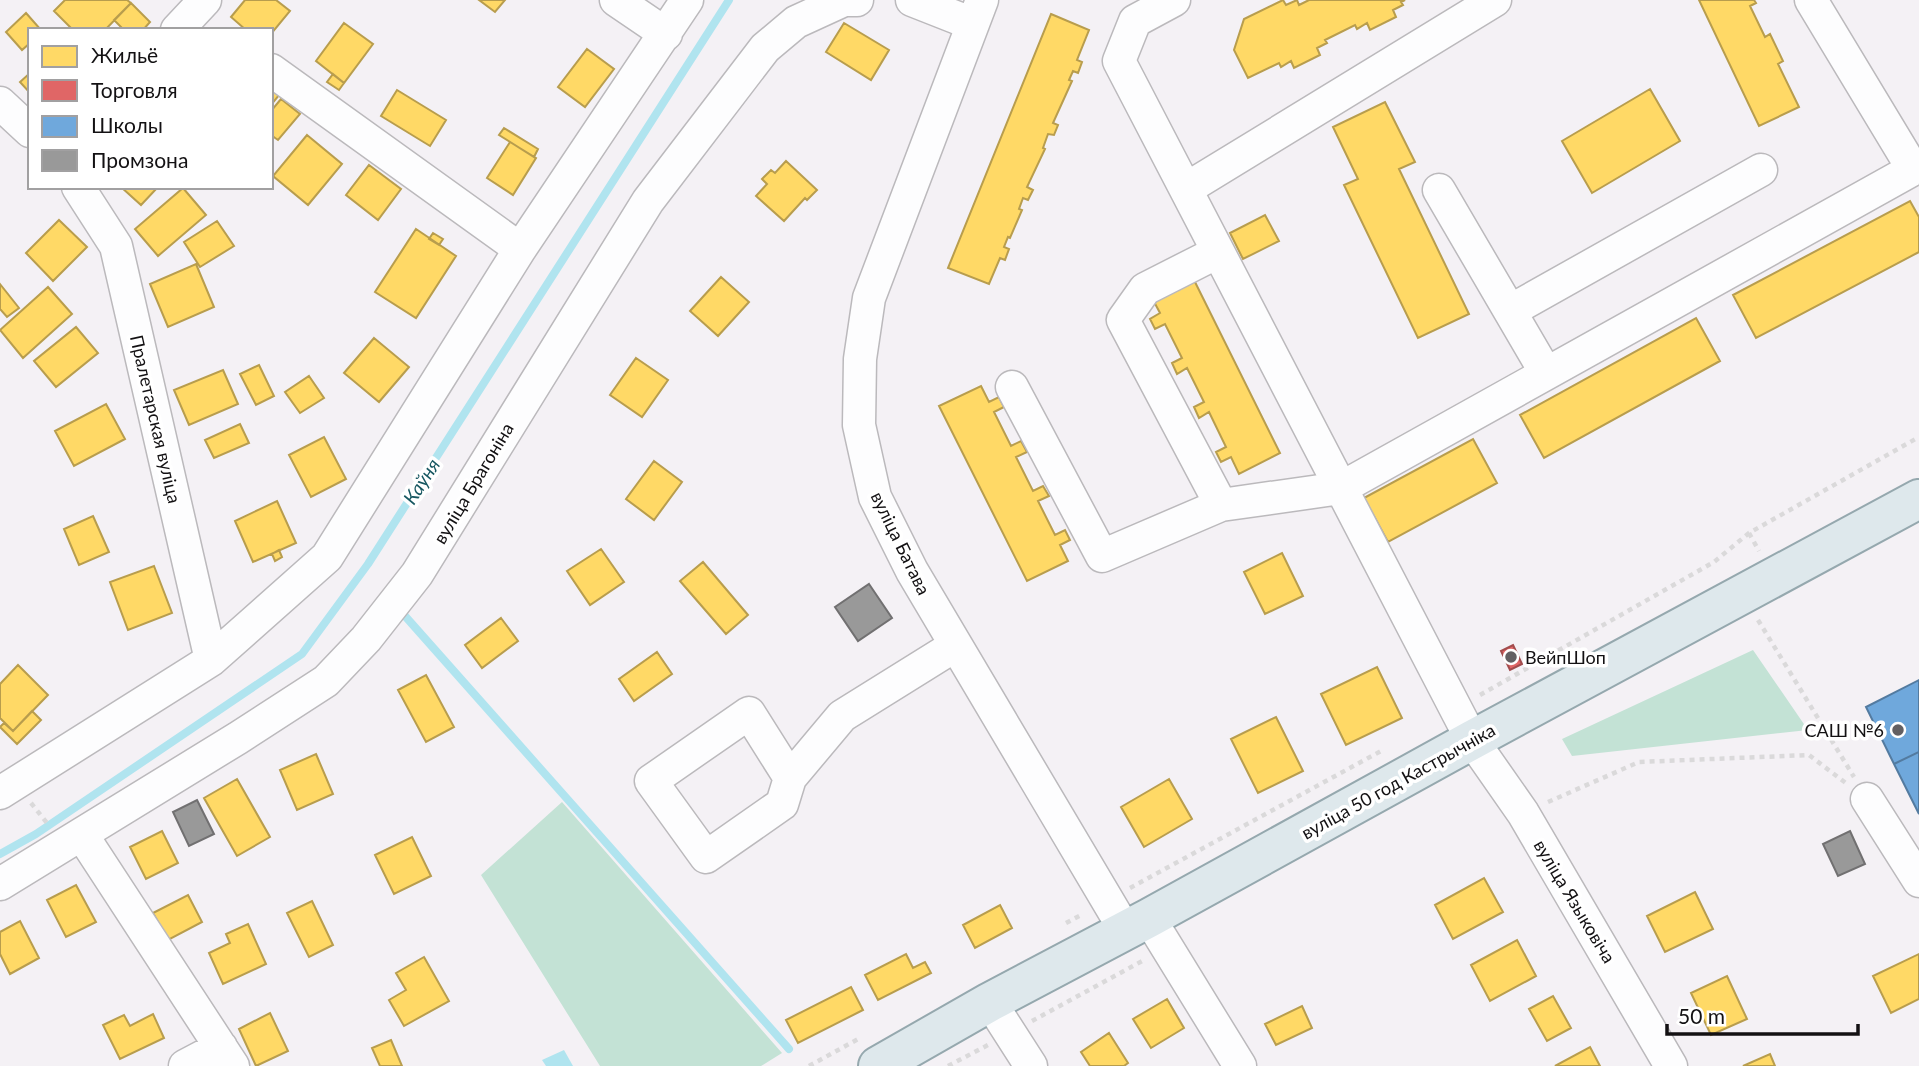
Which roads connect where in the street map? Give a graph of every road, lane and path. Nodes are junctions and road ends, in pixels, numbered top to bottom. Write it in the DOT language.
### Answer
graph roads {
  1 [pos="616,0"];
  2 [pos="687,0"];
  3 [pos="857,0"];
  4 [pos="912,0"];
  5 [pos="1174,0"];
  6 [pos="1495,0"];
  7 [pos="1811,0"];
  8 [pos="977,12"];
  9 [pos="666,34"];
  10 [pos="273,71"];
  11 [pos="0,103"];
  12 [pos="28,129"];
  13 [pos="1916,167"];
  14 [pos="1761,170"];
  15 [pos="79,189"];
  16 [pos="1186,189"];
  17 [pos="1439,190"];
  18 [pos="520,249"];
  19 [pos="1218,252"];
  20 [pos="1510,311"];
  21 [pos="1546,373"];
  22 [pos="1012,387"];
  23 [pos="1919,437"];
  24 [pos="1341,488"];
  25 [pos="1919,499"];
  26 [pos="1221,505"];
  27 [pos="1757,617"];
  28 [pos="956,645"];
  29 [pos="211,660"];
  30 [pos="1464,725"];
  31 [pos="1384,749"];
  32 [pos="790,778"];
  33 [pos="5,780"];
  34 [pos="1867,799"];
  35 [pos="1523,813"];
  36 [pos="82,835"];
  37 [pos="1916,871"];
  38 [pos="0,884"];
  39 [pos="1127,916"];
  40 [pos="1064,924"];
  41 [pos="990,1002"];
  42 [pos="873,1050"];
  43 [pos="227,1056"];
  44 [pos="185,1066"];
  45 [pos="809,1066"];
  46 [pos="1031,1066"];
  47 [pos="1240,1066"];
  48 [pos="1671,1066"];
  1 -- 9 [label="street"];
  2 -- 9 [label="street"];
  3 -- 36 [label="street, вуліца Брагоніна"];
  4 -- 8 [label="street"];
  5 -- 16 [label="street, вуліца Языковіча"];
  6 -- 16 [label="street"];
  7 -- 13 [label="street"];
  8 -- 28 [label="street, вуліца Батава"];
  9 -- 18 [label="street"];
  10 -- 18 [label="street"];
  11 -- 12 [label="street"];
  13 -- 21 [label="street"];
  14 -- 20 [label="street"];
  15 -- 29 [label="street, Пралетарская вуліца"];
  16 -- 19 [label="street, вуліца Языковіча"];
  17 -- 20 [label="street"];
  18 -- 29 [label="street"];
  19 -- 24 [label="street, вуліца Языковіча"];
  19 -- 26 [label="street"];
  20 -- 21 [label="street"];
  21 -- 24 [label="street"];
  22 -- 26 [label="street"];
  23 -- 30 [label="path"];
  24 -- 26 [label="street"];
  24 -- 30 [label="street, вуліца Языковіча"];
  25 -- 30 [label="main road, вуліца 50 год Кастрычніка"];
  27 -- 34 [label="path"];
  28 -- 32 [label="street"];
  28 -- 39 [label="street, вуліца Батава"];
  29 -- 33 [label="street"];
  30 -- 35 [label="street, вуліца Языковіча"];
  30 -- 39 [label="main road, вуліца 50 год Кастрычніка"];
  31 -- 39 [label="path"];
  32 -- 32 [label="street"];
  34 -- 35 [label="path"];
  34 -- 37 [label="street"];
  35 -- 48 [label="street, вуліца Языковіча"];
  36 -- 38 [label="street, вуліца Брагоніна"];
  36 -- 43 [label="street"];
  39 -- 40 [label="path"];
  39 -- 41 [label="main road, вуліца 50 год Кастрычніка"];
  39 -- 47 [label="street, вуліца Батава"];
  41 -- 42 [label="main road, вуліца 50 год Кастрычніка"];
  41 -- 46 [label="street"];
  42 -- 45 [label="path"];
  43 -- 44 [label="street"];
}
